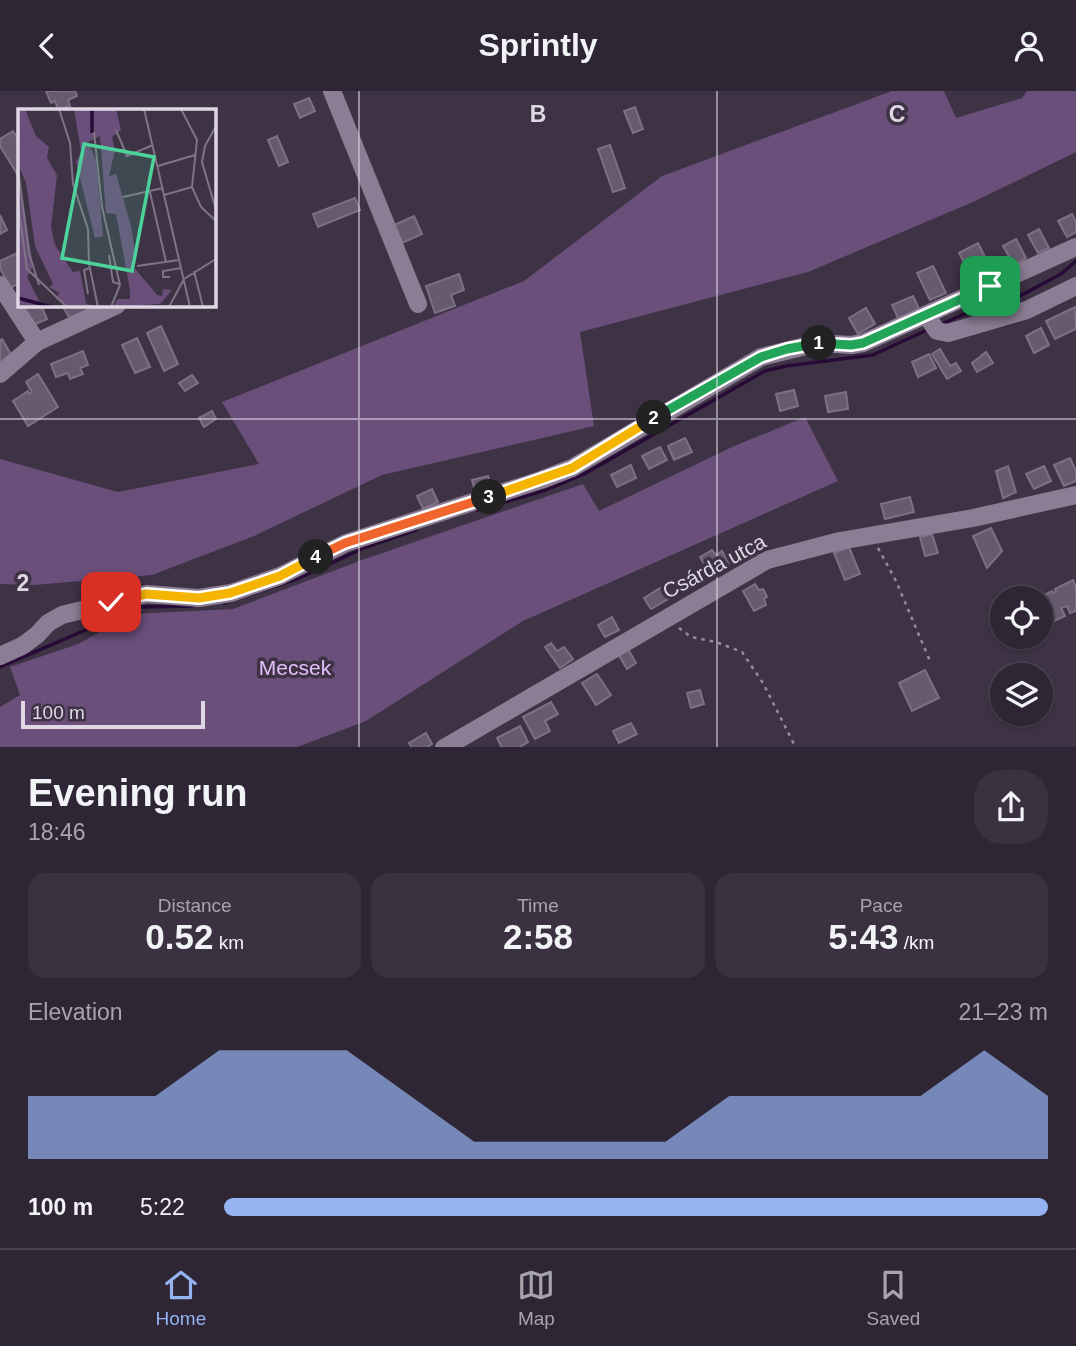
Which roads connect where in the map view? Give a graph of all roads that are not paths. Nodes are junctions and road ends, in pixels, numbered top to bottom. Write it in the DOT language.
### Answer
graph roads {
  1 [pos="332,91"];
  2 [pos="1076,247"];
  3 [pos="0,285"];
  4 [pos="1076,286"];
  5 [pos="418,304"];
  6 [pos="115,306"];
  7 [pos="932,323"];
  8 [pos="37,342"];
  9 [pos="0,374"];
  10 [pos="1076,495"];
  11 [pos="0,656"];
  12 [pos="444,747"];
  1 -- 5 [label="street"];
  2 -- 7 [label="street"];
  3 -- 8 [label="street"];
  4 -- 7 [label="street"];
  6 -- 8 [label="street"];
  7 -- 11 [label="street"];
  8 -- 9 [label="street"];
  10 -- 12 [label="street, Csárda utca"];
}
